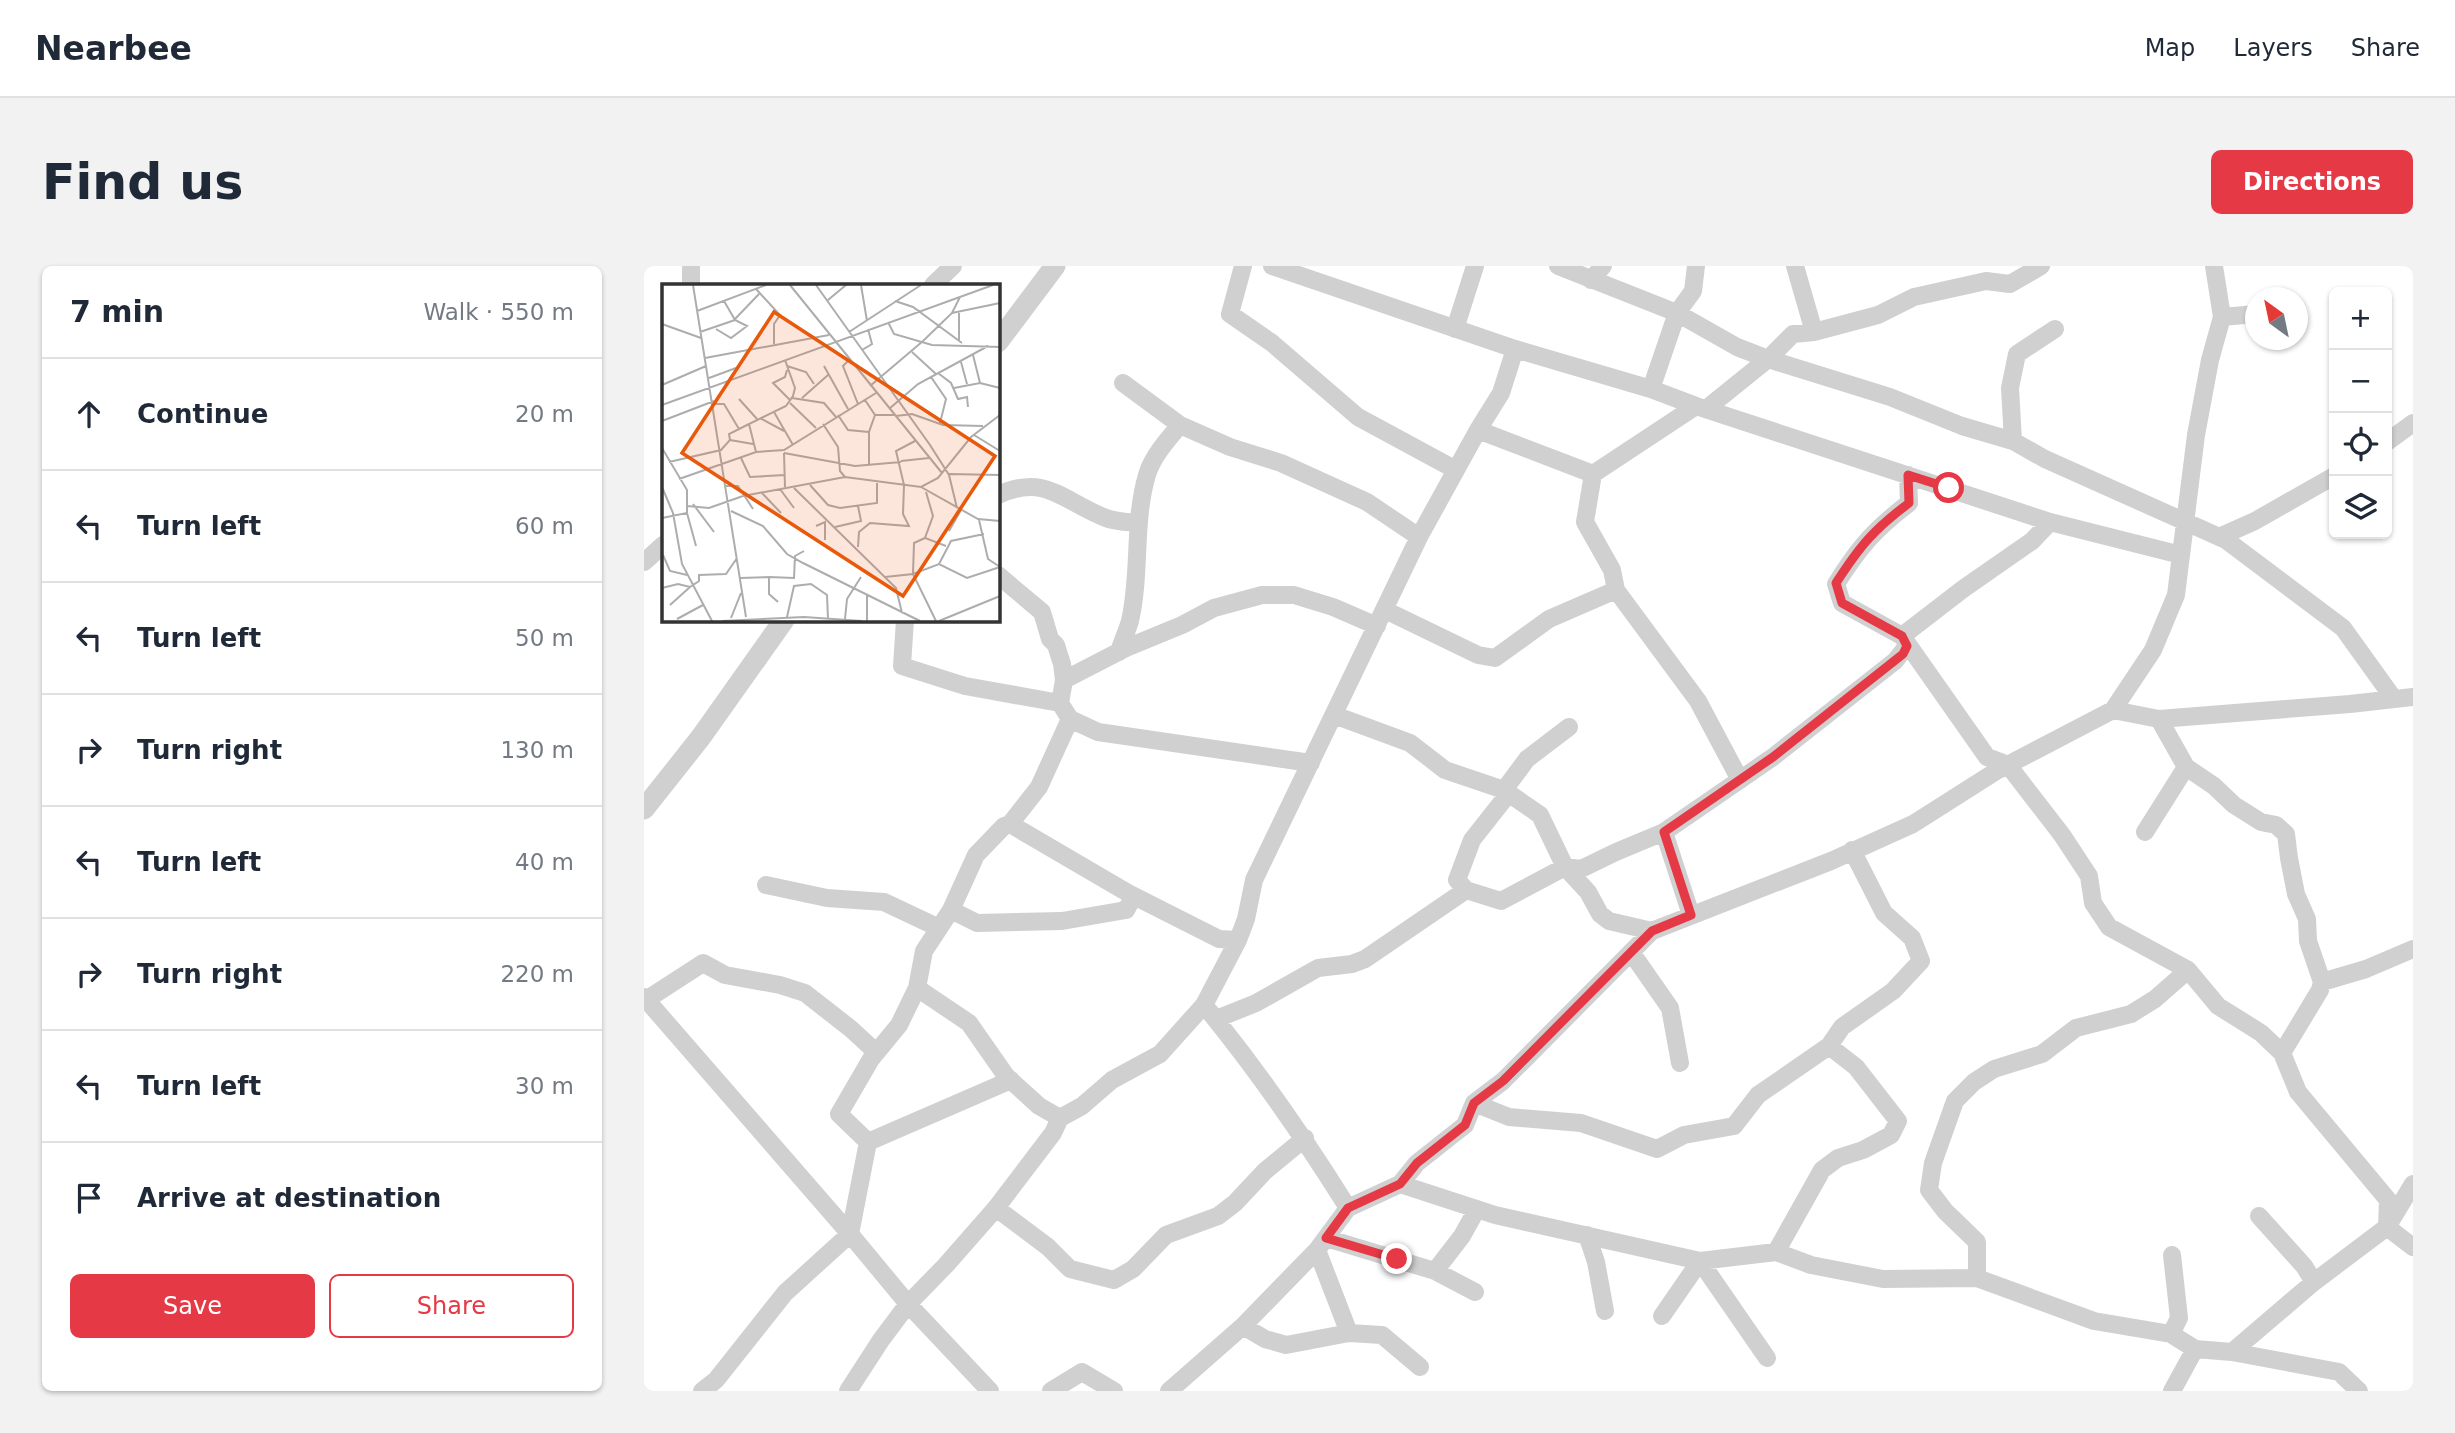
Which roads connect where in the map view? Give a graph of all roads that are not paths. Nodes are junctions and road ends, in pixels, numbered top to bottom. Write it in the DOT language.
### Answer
graph roads {
  1 [pos="691,266"];
  2 [pos="953,266"];
  3 [pos="1055,266"];
  4 [pos="1243,266"];
  5 [pos="1272,266"];
  6 [pos="1475,266"];
  7 [pos="1558,266"];
  8 [pos="1696,266"];
  9 [pos="1795,266"];
  10 [pos="2041,266"];
  11 [pos="2214,266"];
  12 [pos="1597,273"];
  13 [pos="1984,273"];
  14 [pos="691,284"];
  15 [pos="934,284"];
  16 [pos="1677,313"];
  17 [pos="2245,315"];
  18 [pos="2222,317"];
  19 [pos="1455,329"];
  20 [pos="2055,329"];
  21 [pos="1814,332"];
  22 [pos="999,341"];
  23 [pos="1515,349"];
  24 [pos="1768,359"];
  25 [pos="1123,383"];
  26 [pos="1651,389"];
  27 [pos="1701,408"];
  28 [pos="2413,423"];
  29 [pos="1180,425"];
  30 [pos="1478,430"];
  31 [pos="2392,438"];
  32 [pos="2013,441"];
  33 [pos="1456,470"];
  34 [pos="1593,474"];
  35 [pos="1908,475"];
  36 [pos="2329,480"];
  37 [pos="999,494"];
  38 [pos="2185,521"];
  39 [pos="2050,522"];
  40 [pos="1139,523"];
  41 [pos="1419,537"];
  42 [pos="2219,537"];
  43 [pos="662,546"];
  44 [pos="2181,555"];
  45 [pos="644,562"];
  46 [pos="999,576"];
  47 [pos="1616,590"];
  48 [pos="1381,618"];
  49 [pos="784,621"];
  50 [pos="905,621"];
  51 [pos="1905,641"];
  52 [pos="1119,652"];
  53 [pos="1064,680"];
  54 [pos="2413,696"];
  55 [pos="2394,699"];
  56 [pos="1060,703"];
  57 [pos="2112,710"];
  58 [pos="1334,715"];
  59 [pos="1070,719"];
  60 [pos="2159,719"];
  61 [pos="1569,727"];
  62 [pos="1311,763"];
  63 [pos="2008,765"];
  64 [pos="2186,767"];
  65 [pos="1740,780"];
  66 [pos="1506,792"];
  67 [pos="644,809"];
  68 [pos="1010,824"];
  69 [pos="1664,832"];
  70 [pos="2145,832"];
  71 [pos="1852,850"];
  72 [pos="1565,867"];
  73 [pos="766,885"];
  74 [pos="1466,890"];
  75 [pos="1134,896"];
  76 [pos="951,910"];
  77 [pos="1691,915"];
  78 [pos="939,928"];
  79 [pos="1652,931"];
  80 [pos="1238,940"];
  81 [pos="2413,950"];
  82 [pos="1631,952"];
  83 [pos="2188,971"];
  84 [pos="2322,982"];
  85 [pos="917,988"];
  86 [pos="645,998"];
  87 [pos="1210,1012"];
  88 [pos="1829,1046"];
  89 [pos="876,1052"];
  90 [pos="2282,1053"];
  91 [pos="1680,1063"];
  92 [pos="1011,1080"];
  93 [pos="1474,1103"];
  94 [pos="1060,1118"];
  95 [pos="1305,1138"];
  96 [pos="868,1142"];
  97 [pos="1400,1184"];
  98 [pos="2413,1185"];
  99 [pos="996,1208"];
  100 [pos="1348,1208"];
  101 [pos="1477,1209"];
  102 [pos="2259,1216"];
  103 [pos="2387,1227"];
  104 [pos="850,1234"];
  105 [pos="1587,1235"];
  106 [pos="1322,1244"];
  107 [pos="2413,1247"];
  108 [pos="1776,1252"];
  109 [pos="2172,1255"];
  110 [pos="1700,1261"];
  111 [pos="1435,1270"];
  112 [pos="1977,1278"];
  113 [pos="2314,1282"];
  114 [pos="1475,1292"];
  115 [pos="908,1304"];
  116 [pos="1605,1311"];
  117 [pos="1662,1315"];
  118 [pos="1243,1326"];
  119 [pos="1349,1334"];
  120 [pos="2171,1334"];
  121 [pos="2195,1349"];
  122 [pos="2232,1352"];
  123 [pos="1767,1358"];
  124 [pos="1420,1367"];
  125 [pos="702,1391"];
  126 [pos="848,1391"];
  127 [pos="990,1391"];
  128 [pos="1051,1391"];
  129 [pos="1114,1391"];
  130 [pos="1169,1391"];
  131 [pos="2172,1391"];
  132 [pos="2359,1391"];
  1 -- 14 [label="street"];
  2 -- 15 [label="street"];
  3 -- 22 [label="street"];
  4 -- 33 [label="street"];
  5 -- 19 [label="street"];
  6 -- 19 [label="street"];
  7 -- 12 [label="street"];
  8 -- 16 [label="street"];
  9 -- 21 [label="street"];
  10 -- 13 [label="street"];
  11 -- 18 [label="street"];
  12 -- 16 [label="street"];
  13 -- 21 [label="street"];
  16 -- 24 [label="street"];
  16 -- 26 [label="street"];
  17 -- 18 [label="street"];
  18 -- 38 [label="street"];
  19 -- 23 [label="street"];
  20 -- 32 [label="street"];
  21 -- 24 [label="street"];
  23 -- 26 [label="street"];
  23 -- 30 [label="street"];
  24 -- 27 [label="street"];
  24 -- 32 [label="street"];
  25 -- 29 [label="street"];
  26 -- 27 [label="street"];
  27 -- 34 [label="street"];
  27 -- 35 [label="street"];
  28 -- 31 [label="street"];
  29 -- 40 [label="street"];
  29 -- 41 [label="street"];
  30 -- 33 [label="street"];
  30 -- 34 [label="street"];
  32 -- 38 [label="street"];
  33 -- 41 [label="street"];
  34 -- 47 [label="street"];
  35 -- 39 [label="street"];
  35 -- 51 [label="street"];
  36 -- 42 [label="street"];
  37 -- 40 [label="street"];
  38 -- 42 [label="street"];
  38 -- 44 [label="street"];
  39 -- 44 [label="street"];
  39 -- 51 [label="street"];
  40 -- 52 [label="street"];
  41 -- 48 [label="street"];
  42 -- 55 [label="street"];
  43 -- 45 [label="street"];
  44 -- 57 [label="street"];
  46 -- 53 [label="street"];
  47 -- 48 [label="street"];
  47 -- 65 [label="street"];
  48 -- 52 [label="street"];
  48 -- 58 [label="street"];
  49 -- 67 [label="street"];
  50 -- 56 [label="street"];
  51 -- 63 [label="street"];
  51 -- 65 [label="street"];
  52 -- 53 [label="street"];
  53 -- 56 [label="street"];
  54 -- 55 [label="street"];
  55 -- 60 [label="street"];
  56 -- 59 [label="street"];
  57 -- 60 [label="street"];
  57 -- 63 [label="street"];
  58 -- 62 [label="street"];
  58 -- 66 [label="street"];
  59 -- 62 [label="street"];
  59 -- 68 [label="street"];
  60 -- 64 [label="street"];
  61 -- 66 [label="street"];
  62 -- 80 [label="street"];
  63 -- 71 [label="street"];
  63 -- 83 [label="street"];
  64 -- 70 [label="street"];
  64 -- 84 [label="street"];
  65 -- 69 [label="street"];
  66 -- 72 [label="street"];
  66 -- 74 [label="street"];
  68 -- 75 [label="street"];
  68 -- 76 [label="street"];
  69 -- 72 [label="street"];
  69 -- 77 [label="street"];
  71 -- 77 [label="street"];
  71 -- 88 [label="street"];
  72 -- 74 [label="street"];
  72 -- 79 [label="street"];
  73 -- 78 [label="street"];
  74 -- 87 [label="street"];
  75 -- 76 [label="street"];
  75 -- 80 [label="street"];
  76 -- 78 [label="street"];
  77 -- 79 [label="street"];
  78 -- 85 [label="street"];
  79 -- 82 [label="street"];
  80 -- 87 [label="street"];
  81 -- 84 [label="street"];
  82 -- 91 [label="street"];
  82 -- 93 [label="street"];
  83 -- 90 [label="street"];
  83 -- 112 [label="street"];
  84 -- 90 [label="street"];
  85 -- 89 [label="street"];
  85 -- 92 [label="street"];
  86 -- 89 [label="street"];
  86 -- 104 [label="street"];
  87 -- 94 [label="street"];
  87 -- 95 [label="street"];
  88 -- 93 [label="street"];
  88 -- 108 [label="street"];
  89 -- 96 [label="street"];
  90 -- 103 [label="street"];
  92 -- 94 [label="street"];
  92 -- 96 [label="street"];
  93 -- 97 [label="street"];
  94 -- 99 [label="street"];
  95 -- 99 [label="street"];
  95 -- 100 [label="street"];
  96 -- 104 [label="street"];
  97 -- 100 [label="street"];
  97 -- 101 [label="street"];
  98 -- 103 [label="street"];
  99 -- 115 [label="street"];
  100 -- 106 [label="street"];
  101 -- 105 [label="street"];
  101 -- 111 [label="street"];
  102 -- 113 [label="street"];
  103 -- 107 [label="street"];
  103 -- 113 [label="street"];
  104 -- 115 [label="street"];
  104 -- 125 [label="street"];
  105 -- 110 [label="street"];
  105 -- 116 [label="street"];
  106 -- 111 [label="street"];
  106 -- 118 [label="street"];
  106 -- 119 [label="street"];
  108 -- 110 [label="street"];
  108 -- 112 [label="street"];
  109 -- 120 [label="street"];
  110 -- 117 [label="street"];
  110 -- 123 [label="street"];
  111 -- 114 [label="street"];
  112 -- 120 [label="street"];
  113 -- 122 [label="street"];
  115 -- 126 [label="street"];
  115 -- 127 [label="street"];
  118 -- 119 [label="street"];
  118 -- 130 [label="street"];
  119 -- 124 [label="street"];
  120 -- 121 [label="street"];
  121 -- 122 [label="street"];
  121 -- 131 [label="street"];
  122 -- 132 [label="street"];
  128 -- 129 [label="street"];
}
